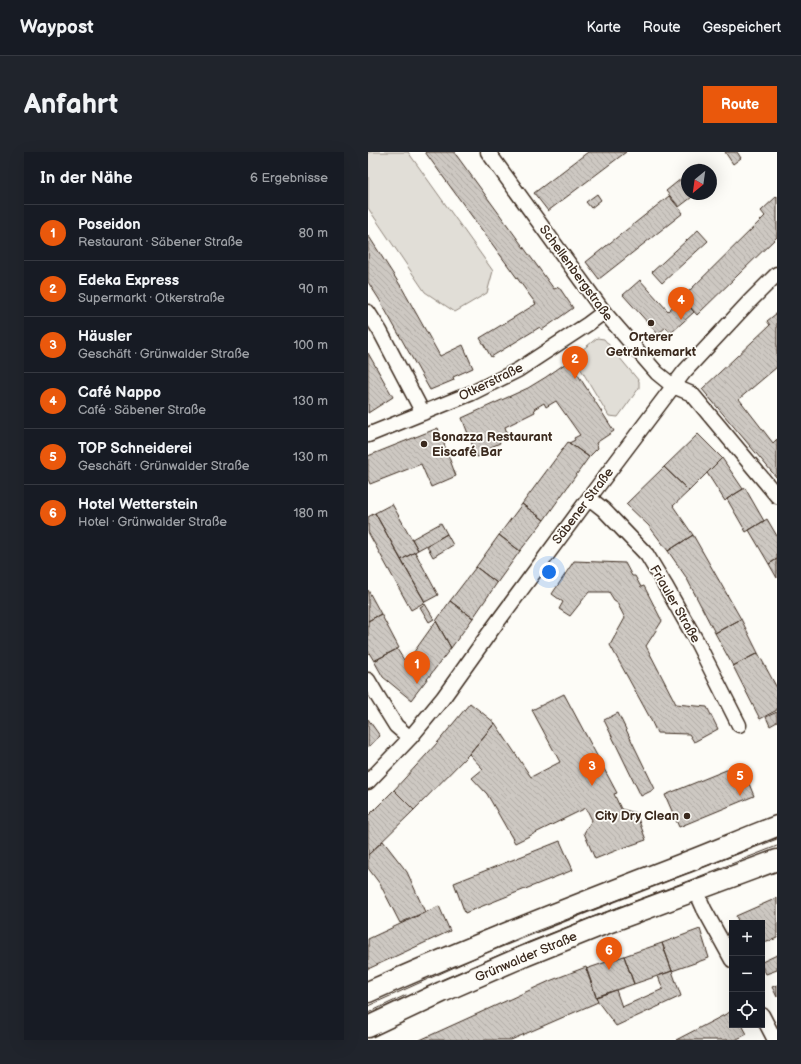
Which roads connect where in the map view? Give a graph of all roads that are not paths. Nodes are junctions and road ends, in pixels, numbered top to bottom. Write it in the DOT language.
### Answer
graph roads {
  1 [pos="488,152"];
  2 [pos="777,274"];
  3 [pos="368,312"];
  4 [pos="604,312"];
  5 [pos="673,386"];
  6 [pos="424,413"];
  7 [pos="368,435"];
  8 [pos="777,496"];
  9 [pos="589,498"];
  10 [pos="368,680"];
  11 [pos="739,725"];
  12 [pos="410,738"];
  13 [pos="368,782"];
  14 [pos="777,826"];
  15 [pos="777,860"];
  16 [pos="696,891"];
  17 [pos="730,956"];
  18 [pos="368,992"];
  19 [pos="765,1022"];
  20 [pos="368,1027"];
  21 [pos="775,1040"];
  1 -- 4 [label="street, Schellenbergstraße"];
  2 -- 5 [label="street, Säbener Straße"];
  3 -- 6 [label="street"];
  4 -- 5 [label="street, Schellenbergstraße"];
  4 -- 6 [label="street, Otkerstraße"];
  5 -- 8 [label="street, Schellenbergstraße"];
  5 -- 9 [label="street, Säbener Straße"];
  6 -- 7 [label="street, Otkerstraße"];
  9 -- 11 [label="street, Friauler Straße"];
  9 -- 12 [label="street, Säbener Straße"];
  10 -- 12 [label="street"];
  12 -- 13 [label="street, Säbener Straße"];
  14 -- 18 [label="main road"];
  15 -- 16 [label="main road, Grünwalder Straße"];
  16 -- 17 [label="street"];
  16 -- 20 [label="main road, Grünwalder Straße"];
  19 -- 21 [label="street"];
}
